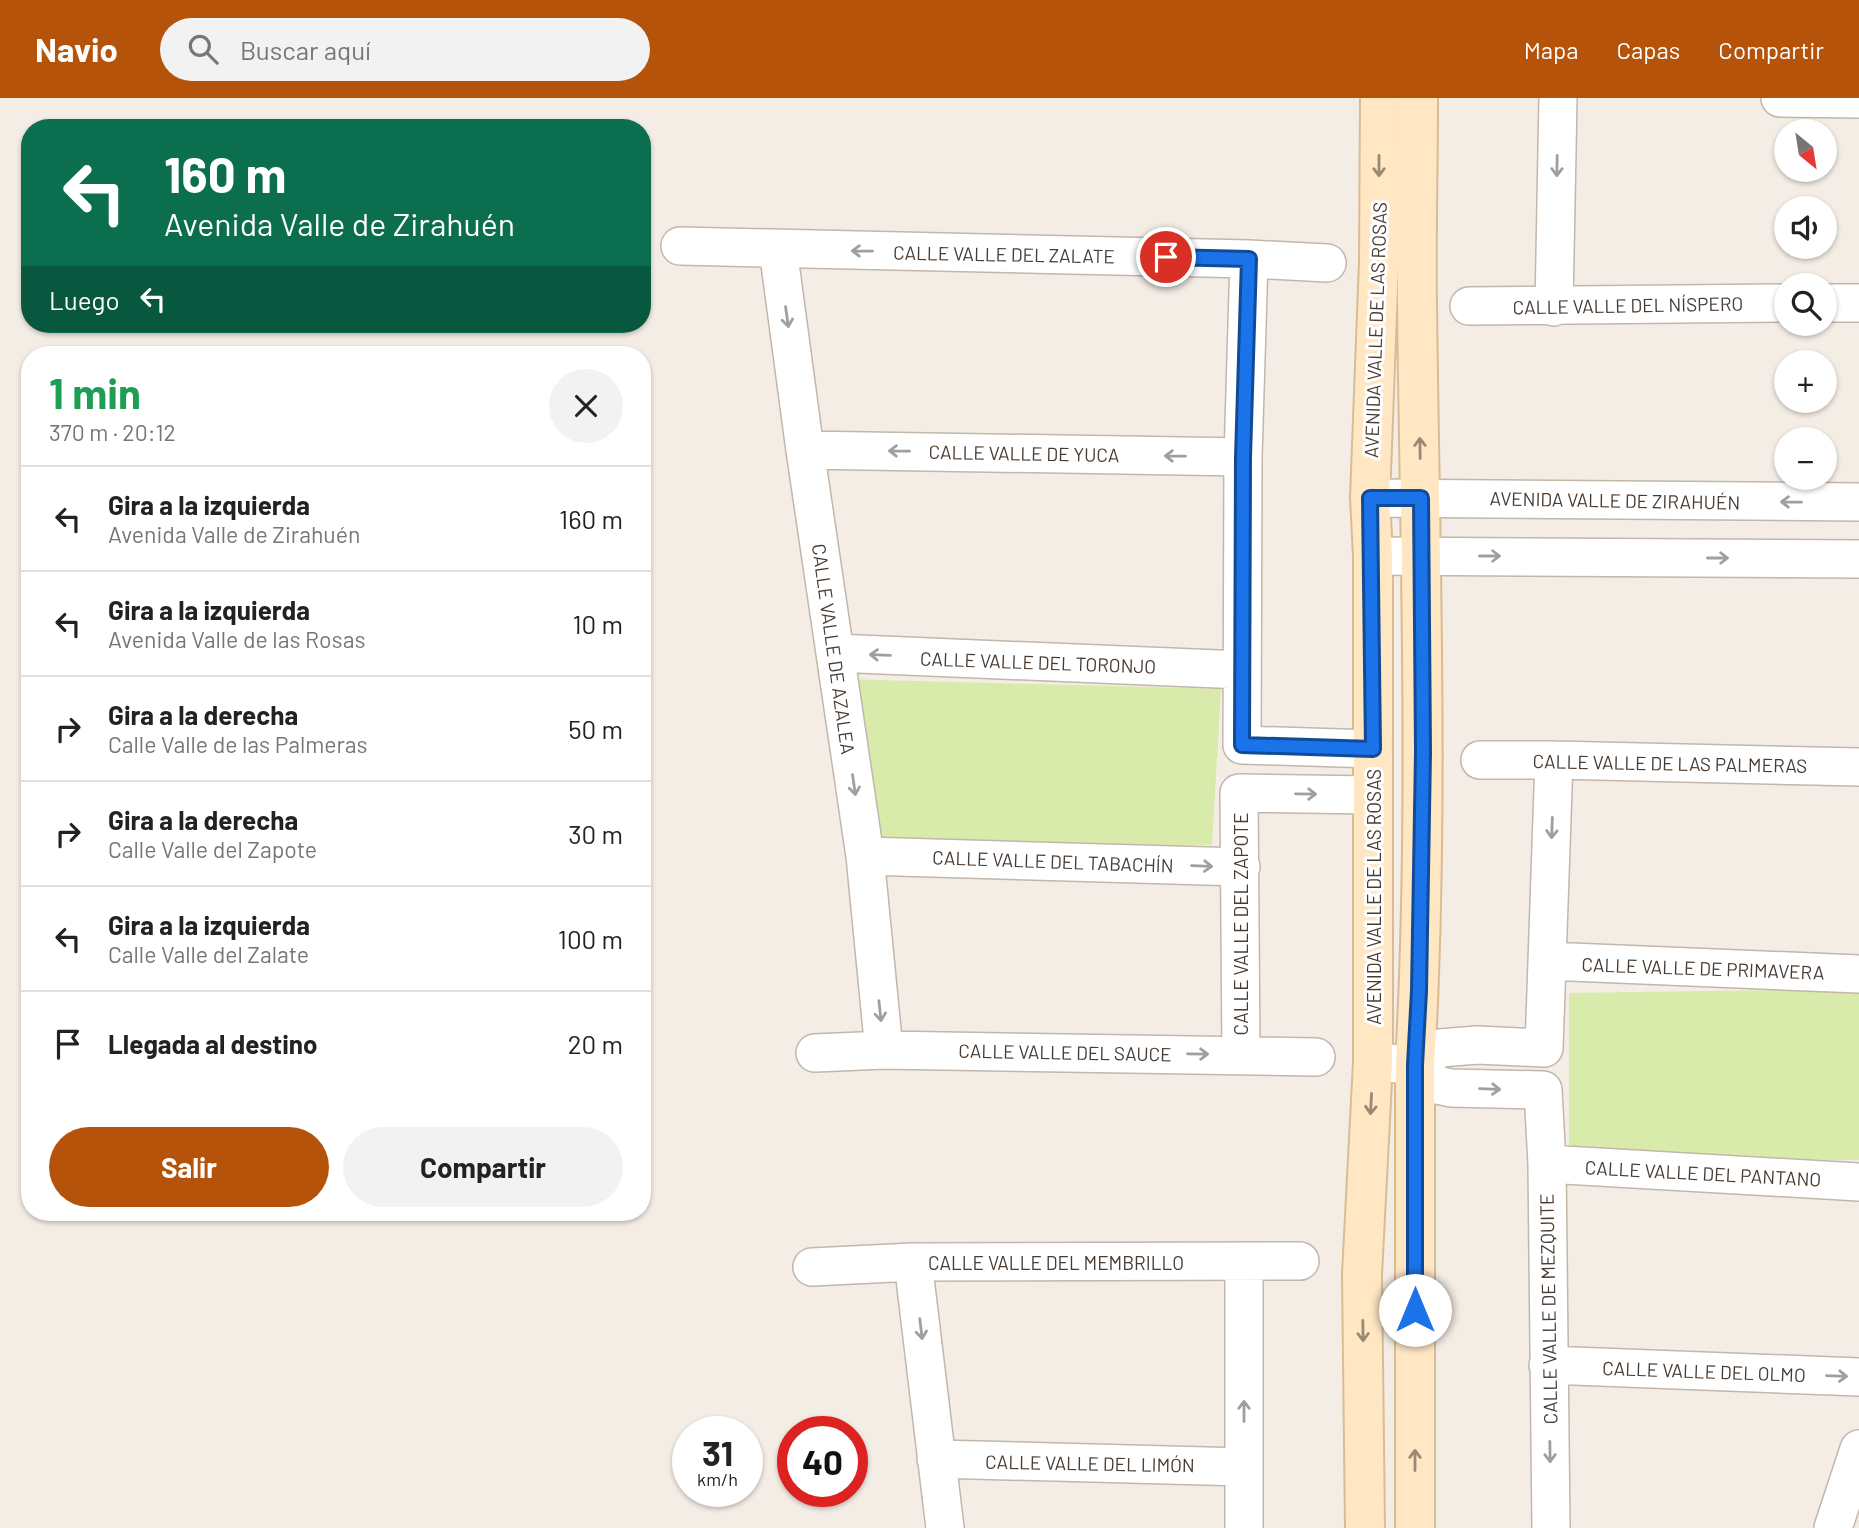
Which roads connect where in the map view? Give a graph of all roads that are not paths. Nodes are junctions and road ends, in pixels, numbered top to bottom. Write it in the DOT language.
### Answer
graph roads {
  1 [pos="1380,98"];
  2 [pos="1419,98"];
  3 [pos="1558,98"];
  4 [pos="1780,98"];
  5 [pos="1859,99"];
  6 [pos="680,246"];
  7 [pos="778,250"];
  8 [pos="1249,259"];
  9 [pos="1327,263"];
  10 [pos="1774,303"];
  11 [pos="1837,303"];
  12 [pos="1859,303"];
  13 [pos="1469,306"];
  14 [pos="1554,307"];
  15 [pos="805,450"];
  16 [pos="1243,457"];
  17 [pos="1370,498"];
  18 [pos="1421,498"];
  19 [pos="1859,502"];
  20 [pos="1373,556"];
  21 [pos="1422,556"];
  22 [pos="1859,559"];
  23 [pos="835,653"];
  24 [pos="1242,670"];
  25 [pos="1373,749"];
  26 [pos="1480,760"];
  27 [pos="1554,760"];
  28 [pos="1859,767"];
  29 [pos="1372,796"];
  30 [pos="865,856"];
  31 [pos="1241,867"];
  32 [pos="1546,961"];
  33 [pos="1859,974"];
  34 [pos="884,1050"];
  35 [pos="815,1053"];
  36 [pos="1241,1055"];
  37 [pos="1316,1057"];
  38 [pos="1373,1062"];
  39 [pos="1415,1065"];
  40 [pos="1547,1164"];
  41 [pos="1859,1182"];
  42 [pos="1300,1261"];
  43 [pos="913,1262"];
  44 [pos="1244,1262"];
  45 [pos="812,1267"];
  46 [pos="1548,1365"];
  47 [pos="1859,1377"];
  48 [pos="1859,1449"];
  49 [pos="936,1459"];
  50 [pos="1244,1467"];
  51 [pos="945,1528"];
  52 [pos="1244,1528"];
  53 [pos="1365,1528"];
  54 [pos="1415,1528"];
  55 [pos="1551,1528"];
  56 [pos="1833,1528"];
  1 -- 17 [label="street, AVENIDA VALLE DE LAS ROSAS, one-way"];
  18 -- 2 [label="street, AVENIDA VALLE DE LAS ROSAS, one-way"];
  3 -- 14 [label="street, one-way"];
  4 -- 5 [label="street"];
  6 -- 7 [label="street, CALLE VALLE DEL ZALATE"];
  8 -- 7 [label="street, CALLE VALLE DEL ZALATE, one-way"];
  7 -- 15 [label="street, CALLE VALLE DE AZALEA, one-way"];
  8 -- 9 [label="street, CALLE VALLE DEL ZALATE"];
  8 -- 16 [label="street"];
  10 -- 14 [label="street, CALLE VALLE DEL NÍSPERO"];
  11 -- 12 [label="street"];
  13 -- 14 [label="street, CALLE VALLE DEL NÍSPERO"];
  16 -- 15 [label="street, CALLE VALLE DE YUCA, one-way"];
  15 -- 23 [label="street, CALLE VALLE DE AZALEA"];
  16 -- 24 [label="street"];
  17 -- 18 [label="street, AVENIDA VALLE DE ZIRAHUÉN"];
  17 -- 20 [label="street, AVENIDA VALLE DE LAS ROSAS"];
  19 -- 18 [label="street, AVENIDA VALLE DE ZIRAHUÉN, one-way"];
  18 -- 21 [label="street, AVENIDA VALLE DE LAS ROSAS"];
  20 -- 21 [label="street"];
  20 -- 25 [label="street, AVENIDA VALLE DE LAS ROSAS"];
  21 -- 22 [label="street, one-way"];
  21 -- 39 [label="street, AVENIDA VALLE DE LAS ROSAS"];
  24 -- 23 [label="street, CALLE VALLE DEL TORONJO, one-way"];
  23 -- 30 [label="street, CALLE VALLE DE AZALEA, one-way"];
  24 -- 25 [label="street"];
  25 -- 29 [label="street, AVENIDA VALLE DE LAS ROSAS"];
  26 -- 27 [label="street, CALLE VALLE DE LAS PALMERAS"];
  27 -- 28 [label="street, CALLE VALLE DE LAS PALMERAS"];
  27 -- 32 [label="street, one-way"];
  31 -- 29 [label="street, CALLE VALLE DEL ZAPOTE, one-way"];
  29 -- 38 [label="street, AVENIDA VALLE DE LAS ROSAS"];
  30 -- 31 [label="street, CALLE VALLE DEL TABACHÍN, one-way"];
  30 -- 34 [label="street, CALLE VALLE DE AZALEA, one-way"];
  31 -- 36 [label="street, CALLE VALLE DEL ZAPOTE"];
  32 -- 33 [label="street, CALLE VALLE DE PRIMAVERA"];
  32 -- 39 [label="street"];
  34 -- 35 [label="street, CALLE VALLE DEL SAUCE"];
  34 -- 36 [label="street, CALLE VALLE DEL SAUCE, one-way"];
  36 -- 37 [label="street, CALLE VALLE DEL SAUCE"];
  38 -- 39 [label="street"];
  38 -- 53 [label="street, AVENIDA VALLE DE LAS ROSAS, one-way"];
  39 -- 40 [label="street, CALLE VALLE DE MEZQUITE, one-way"];
  54 -- 39 [label="street, AVENIDA VALLE DE LAS ROSAS, one-way"];
  40 -- 41 [label="street, CALLE VALLE DEL PANTANO"];
  40 -- 46 [label="street, CALLE VALLE DE MEZQUITE"];
  42 -- 44 [label="street, CALLE VALLE DEL MEMBRILLO"];
  43 -- 44 [label="street, CALLE VALLE DEL MEMBRILLO"];
  43 -- 45 [label="street, CALLE VALLE DEL MEMBRILLO"];
  43 -- 49 [label="street, one-way"];
  50 -- 44 [label="street, one-way"];
  46 -- 47 [label="street, CALLE VALLE DEL OLMO, one-way"];
  46 -- 55 [label="street, CALLE VALLE DE MEZQUITE, one-way"];
  48 -- 56 [label="street"];
  49 -- 50 [label="street, CALLE VALLE DEL LIMÓN"];
  49 -- 51 [label="street"];
  50 -- 52 [label="street"];
}
